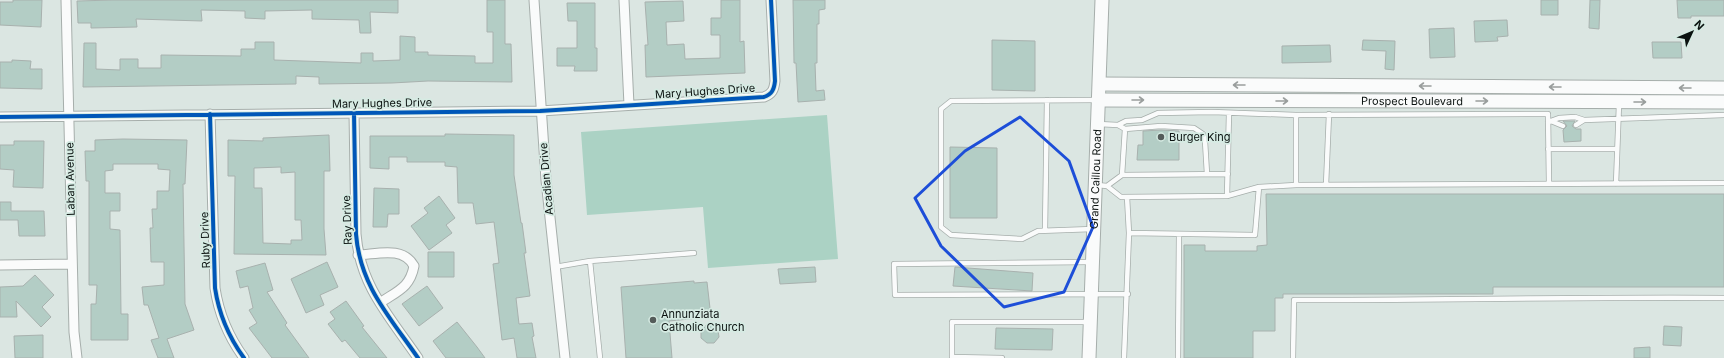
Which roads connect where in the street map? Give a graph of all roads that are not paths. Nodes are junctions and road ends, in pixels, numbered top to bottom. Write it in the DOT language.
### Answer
graph roads {
  1 [pos="66,0"];
  2 [pos="534,0"];
  3 [pos="624,0"];
  4 [pos="771,0"];
  5 [pos="1102,0"];
  6 [pos="1100,84"];
  7 [pos="1724,88"];
  8 [pos="1047,100"];
  9 [pos="1099,100"];
  10 [pos="1258,101"];
  11 [pos="1619,102"];
  12 [pos="1724,102"];
  13 [pos="629,105"];
  14 [pos="1157,107"];
  15 [pos="1391,108"];
  16 [pos="1548,108"];
  17 [pos="1700,109"];
  18 [pos="540,110"];
  19 [pos="354,113"];
  20 [pos="1229,113"];
  21 [pos="210,114"];
  22 [pos="1258,114"];
  23 [pos="1329,114"];
  24 [pos="1296,115"];
  25 [pos="1724,115"];
  26 [pos="69,116"];
  27 [pos="0,118"];
  28 [pos="1619,118"];
  29 [pos="1584,120"];
  30 [pos="1550,122"];
  31 [pos="1098,124"];
  32 [pos="1118,125"];
  33 [pos="1576,125"];
  34 [pos="1563,126"];
  35 [pos="1125,129"];
  36 [pos="1548,149"];
  37 [pos="1617,149"];
  38 [pos="1207,174"];
  39 [pos="1228,174"];
  40 [pos="1122,175"];
  41 [pos="1724,183"];
  42 [pos="1548,184"];
  43 [pos="1616,184"];
  44 [pos="1102,185"];
  45 [pos="1296,185"];
  46 [pos="1326,185"];
  47 [pos="1259,187"];
  48 [pos="1227,196"];
  49 [pos="1127,197"];
  50 [pos="1094,229"];
  51 [pos="1045,230"];
  52 [pos="1129,233"];
  53 [pos="1179,234"];
  54 [pos="694,253"];
  55 [pos="358,255"];
  56 [pos="590,261"];
  57 [pos="1093,262"];
  58 [pos="72,264"];
  59 [pos="0,265"];
  60 [pos="555,267"];
  61 [pos="1128,294"];
  62 [pos="1092,295"];
  63 [pos="1724,298"];
  64 [pos="380,303"];
  65 [pos="1090,322"];
  66 [pos="77,358"];
  67 [pos="244,358"];
  68 [pos="418,358"];
  69 [pos="565,358"];
  70 [pos="600,358"];
  71 [pos="1002,358"];
  72 [pos="1089,358"];
  73 [pos="1124,358"];
  74 [pos="1178,358"];
  75 [pos="1293,358"];
  1 -- 26 [label="street, Laban Avenue"];
  2 -- 18 [label="street, Acadian Drive"];
  3 -- 13 [label="street"];
  4 -- 13 [label="street, Mary Hughes Drive"];
  5 -- 6 [label="main road, Grand Caillou Road"];
  7 -- 6 [label="main road, Prospect Boulevard, one-way"];
  6 -- 9 [label="main road, Grand Caillou Road"];
  8 -- 9 [label="lane"];
  8 -- 51 [label="lane"];
  8 -- 51 [label="lane"];
  9 -- 14 [label="main road, Prospect Boulevard, one-way"];
  9 -- 31 [label="main road, Grand Caillou Road"];
  10 -- 14 [label="main road, Prospect Boulevard"];
  10 -- 15 [label="main road, Prospect Boulevard, one-way"];
  10 -- 22 [label="lane"];
  11 -- 16 [label="main road, Prospect Boulevard"];
  11 -- 17 [label="main road, Prospect Boulevard, one-way"];
  11 -- 28 [label="lane"];
  12 -- 17 [label="main road, Prospect Boulevard"];
  13 -- 18 [label="street, Mary Hughes Drive"];
  14 -- 20 [label="lane"];
  14 -- 32 [label="lane"];
  15 -- 16 [label="main road, Prospect Boulevard"];
  15 -- 23 [label="lane"];
  16 -- 30 [label="lane"];
  17 -- 25 [label="lane"];
  17 -- 28 [label="lane"];
  18 -- 19 [label="street, Mary Hughes Drive"];
  18 -- 60 [label="street, Acadian Drive"];
  19 -- 21 [label="street, Mary Hughes Drive"];
  19 -- 55 [label="street, Ray Drive"];
  20 -- 22 [label="lane"];
  20 -- 39 [label="lane"];
  21 -- 26 [label="street, Mary Hughes Drive"];
  21 -- 67 [label="street, Ruby Drive"];
  22 -- 24 [label="lane"];
  23 -- 24 [label="lane"];
  23 -- 46 [label="lane"];
  24 -- 45 [label="lane"];
  26 -- 27 [label="street, Mary Hughes Drive"];
  26 -- 58 [label="street, Laban Avenue"];
  28 -- 29 [label="lane"];
  28 -- 37 [label="lane"];
  29 -- 30 [label="lane"];
  29 -- 33 [label="lane"];
  30 -- 34 [label="lane"];
  30 -- 36 [label="lane"];
  31 -- 32 [label="lane"];
  31 -- 44 [label="main road, Grand Caillou Road"];
  32 -- 35 [label="lane"];
  35 -- 38 [label="lane"];
  35 -- 40 [label="lane"];
  36 -- 37 [label="lane"];
  36 -- 42 [label="lane"];
  37 -- 43 [label="lane"];
  38 -- 39 [label="lane"];
  38 -- 40 [label="lane"];
  39 -- 48 [label="lane"];
  40 -- 44 [label="lane"];
  41 -- 43 [label="lane"];
  42 -- 43 [label="lane"];
  42 -- 46 [label="lane"];
  44 -- 49 [label="lane"];
  44 -- 50 [label="main road, Grand Caillou Road"];
  45 -- 46 [label="lane"];
  45 -- 47 [label="lane"];
  47 -- 48 [label="lane"];
  47 -- 53 [label="lane"];
  48 -- 49 [label="lane"];
  49 -- 52 [label="lane"];
  50 -- 51 [label="lane"];
  50 -- 57 [label="main road, Grand Caillou Road"];
  52 -- 53 [label="lane"];
  52 -- 61 [label="lane"];
  53 -- 74 [label="lane"];
  54 -- 56 [label="lane"];
  55 -- 64 [label="street, Ray Drive"];
  55 -- 64 [label="street"];
  56 -- 60 [label="lane"];
  56 -- 70 [label="lane"];
  57 -- 62 [label="main road, Grand Caillou Road"];
  57 -- 62 [label="lane"];
  58 -- 59 [label="street"];
  58 -- 66 [label="street, Laban Avenue"];
  60 -- 69 [label="street, Acadian Drive"];
  61 -- 62 [label="lane"];
  61 -- 73 [label="lane"];
  62 -- 65 [label="main road, Grand Caillou Road"];
  63 -- 75 [label="lane"];
  64 -- 68 [label="street, Ray Drive"];
  65 -- 71 [label="lane"];
  65 -- 72 [label="main road, Grand Caillou Road"];
}
